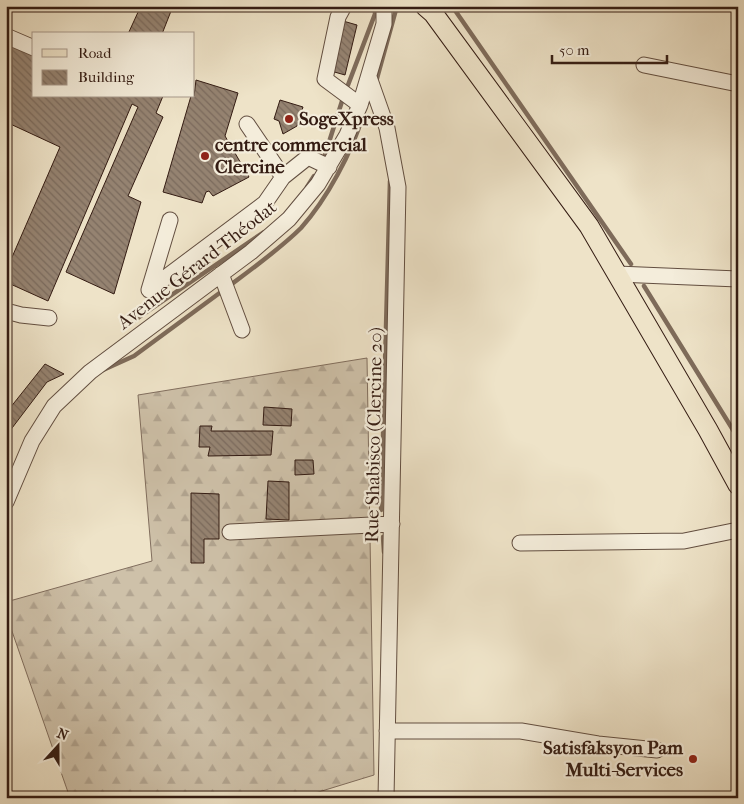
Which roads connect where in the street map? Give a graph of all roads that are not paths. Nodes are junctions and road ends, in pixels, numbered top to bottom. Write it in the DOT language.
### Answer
graph roads {
  1 [pos="344,6"];
  2 [pos="384,6"];
  3 [pos="425,6"];
  4 [pos="6,36"];
  5 [pos="32,47"];
  6 [pos="644,65"];
  7 [pos="369,78"];
  8 [pos="738,84"];
  9 [pos="360,105"];
  10 [pos="247,124"];
  11 [pos="329,168"];
  12 [pos="283,177"];
  13 [pos="170,220"];
  14 [pos="221,274"];
  15 [pos="617,274"];
  16 [pos="738,279"];
  17 [pos="6,311"];
  18 [pos="49,318"];
  19 [pos="242,330"];
  20 [pos="738,485"];
  21 [pos="6,502"];
  22 [pos="392,524"];
  23 [pos="738,530"];
  24 [pos="230,532"];
  25 [pos="520,543"];
  26 [pos="387,731"];
  27 [pos="657,750"];
  28 [pos="386,798"];
  1 -- 9 [label="street"];
  2 -- 7 [label="street, Avenue Gérard Théodat"];
  3 -- 15 [label="main road"];
  4 -- 5 [label="street"];
  6 -- 8 [label="street"];
  7 -- 9 [label="street, Avenue Gérard Théodat"];
  7 -- 22 [label="street, Rue Shabisco (Clercine 20)"];
  9 -- 11 [label="street, Avenue Gérard Théodat"];
  10 -- 12 [label="street"];
  11 -- 12 [label="street"];
  11 -- 14 [label="street, Avenue Gérard Théodat"];
  12 -- 13 [label="street"];
  14 -- 19 [label="street"];
  14 -- 21 [label="street, Avenue Gérard Théodat"];
  15 -- 16 [label="street"];
  15 -- 20 [label="main road"];
  17 -- 18 [label="street"];
  22 -- 24 [label="street"];
  22 -- 26 [label="street, Rue Shabisco (Clercine 20)"];
  23 -- 25 [label="street"];
  26 -- 27 [label="street"];
  26 -- 28 [label="street, Rue Shabisco (Clercine 20)"];
}
